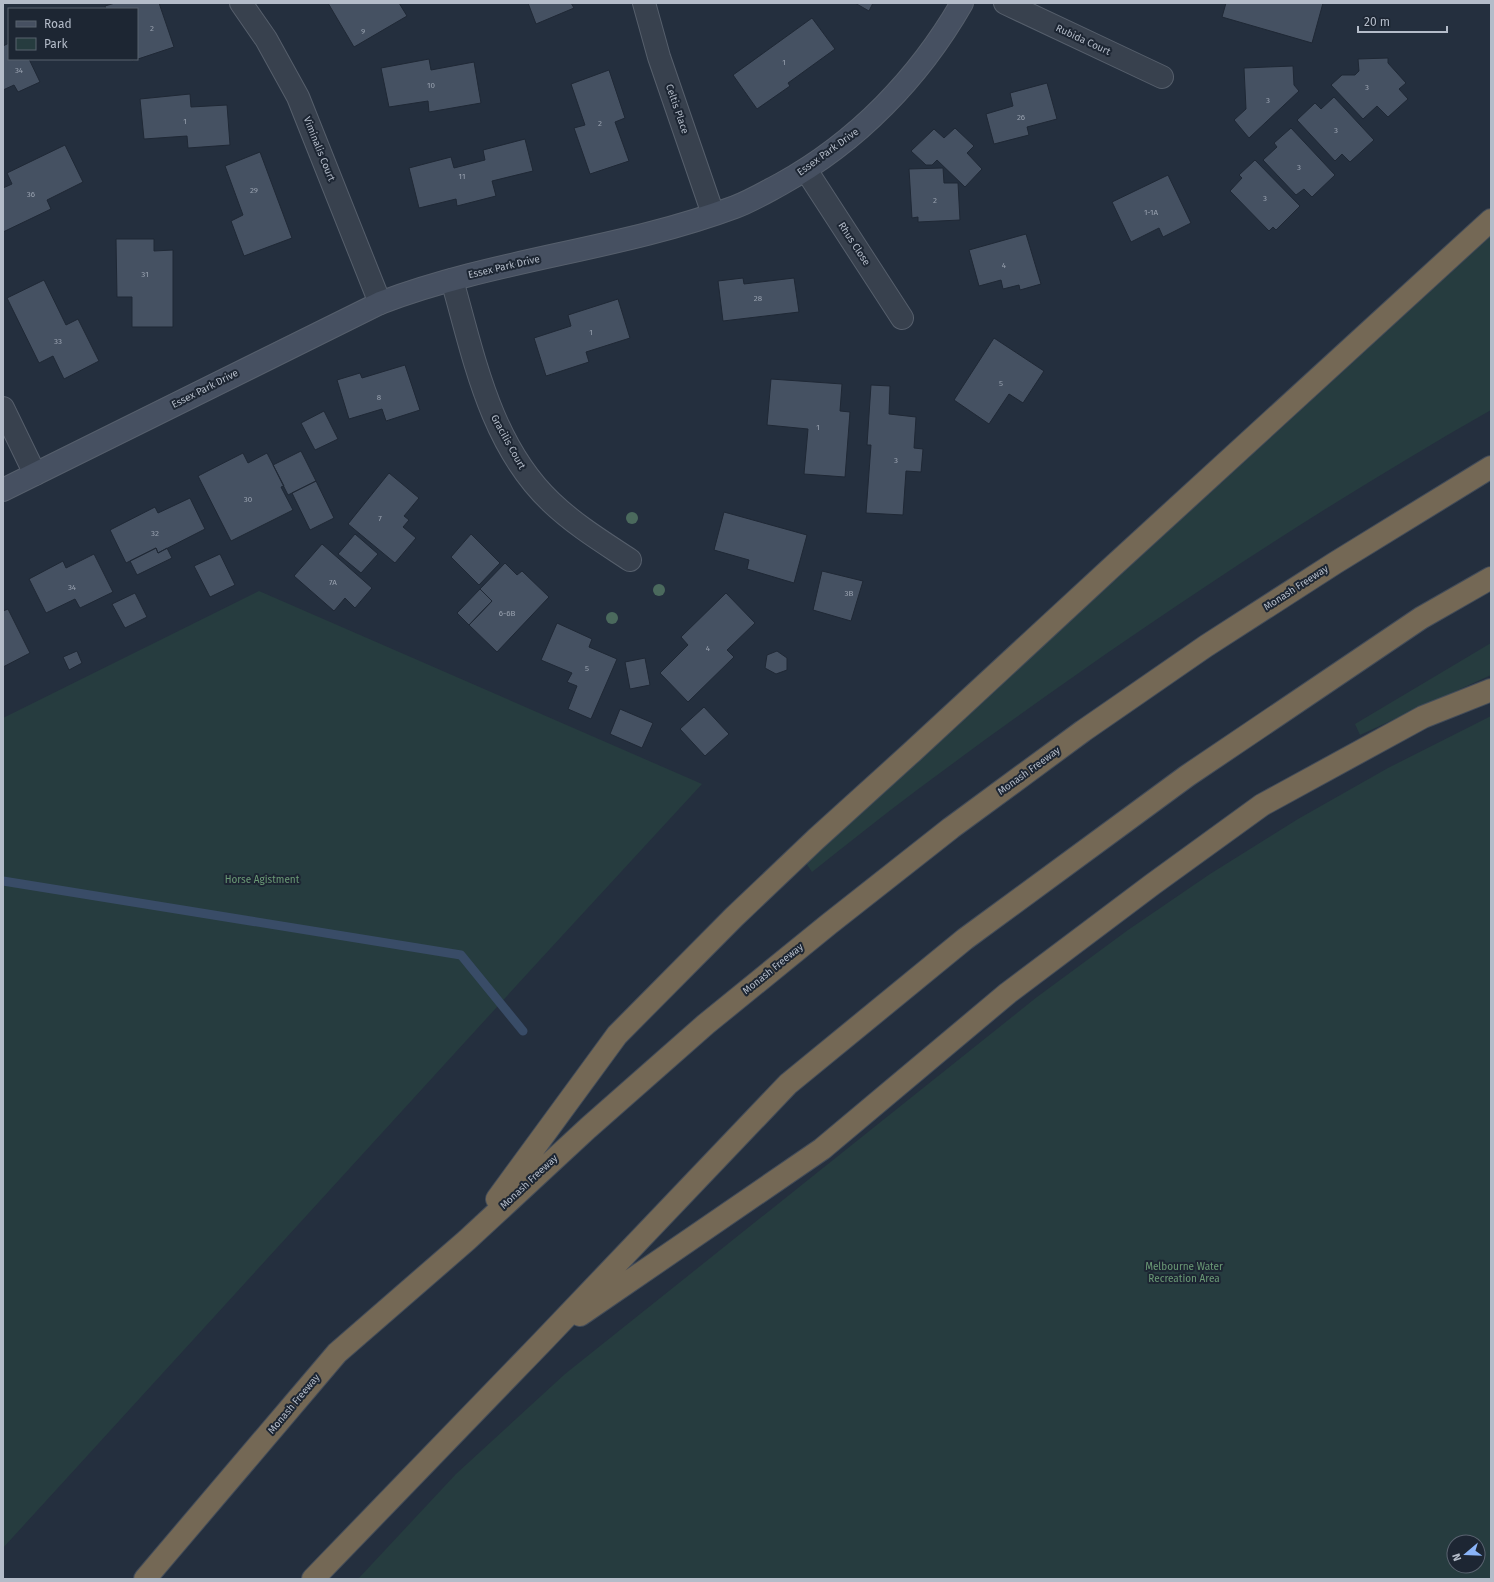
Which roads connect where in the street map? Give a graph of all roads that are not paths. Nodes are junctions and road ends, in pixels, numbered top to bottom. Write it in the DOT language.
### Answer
graph roads {
  1 [pos="241,3"];
  2 [pos="644,3"];
  3 [pos="962,3"];
  4 [pos="1005,3"];
  5 [pos="1162,77"];
  6 [pos="806,170"];
  7 [pos="713,214"];
  8 [pos="1491,220"];
  9 [pos="452,280"];
  10 [pos="380,303"];
  11 [pos="902,318"];
  12 [pos="3,408"];
  13 [pos="1491,467"];
  14 [pos="35,474"];
  15 [pos="3,490"];
  16 [pos="630,560"];
  17 [pos="1491,578"];
  18 [pos="1491,690"];
  19 [pos="467,1240"];
  20 [pos="544,1340"];
  21 [pos="146,1579"];
  22 [pos="313,1579"];
  1 -- 10 [label="street, Viminalis Court"];
  2 -- 7 [label="street, Celtis Place"];
  3 -- 6 [label="street, Essex Park Drive"];
  4 -- 5 [label="street, Rubida Court"];
  6 -- 7 [label="street, Essex Park Drive"];
  6 -- 11 [label="street, Rhus Close"];
  7 -- 9 [label="street, Essex Park Drive"];
  8 -- 19 [label="highway"];
  9 -- 10 [label="street, Essex Park Drive"];
  9 -- 16 [label="street, Gracilis Court"];
  10 -- 14 [label="street, Essex Park Drive"];
  12 -- 14 [label="street"];
  13 -- 19 [label="highway, Monash Freeway"];
  14 -- 15 [label="street, Essex Park Drive"];
  17 -- 20 [label="highway"];
  18 -- 20 [label="highway"];
  19 -- 21 [label="highway, Monash Freeway"];
  20 -- 22 [label="highway"];
}
